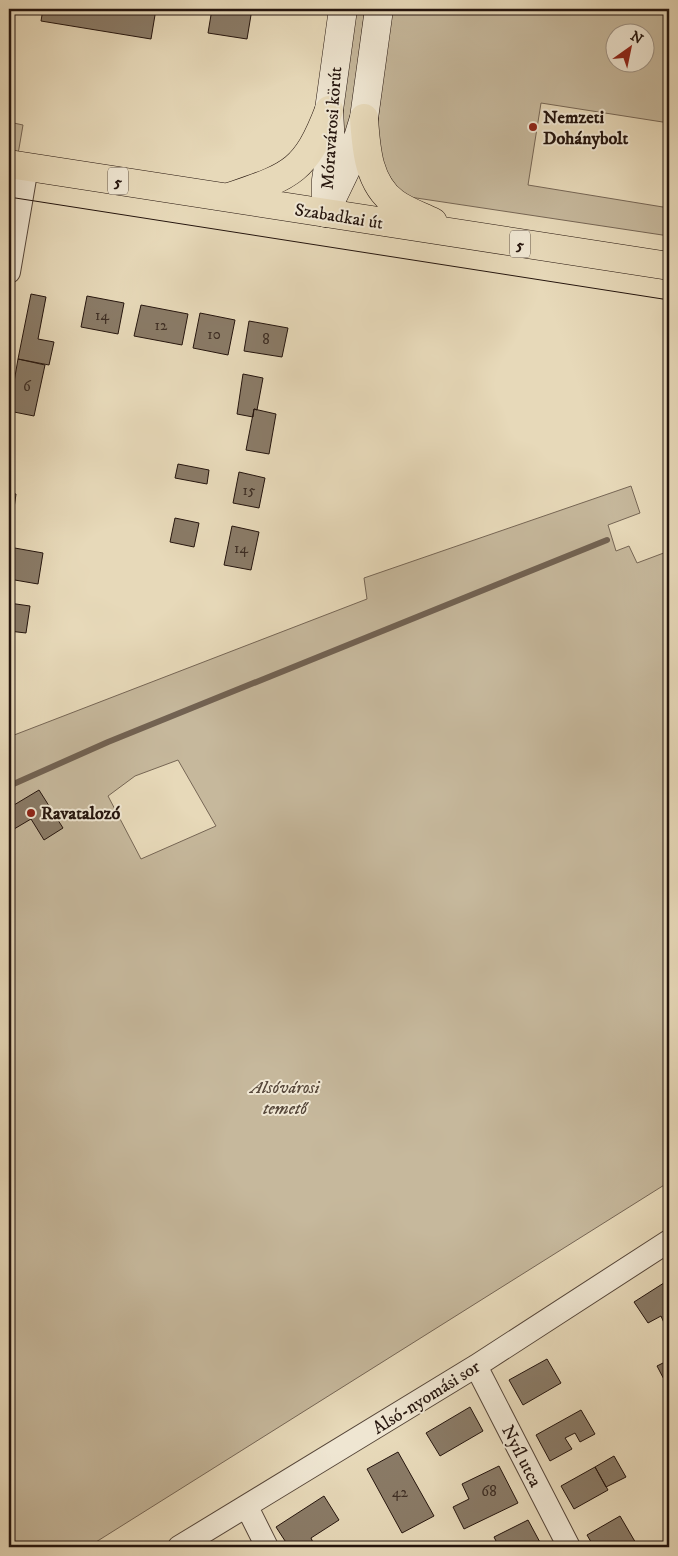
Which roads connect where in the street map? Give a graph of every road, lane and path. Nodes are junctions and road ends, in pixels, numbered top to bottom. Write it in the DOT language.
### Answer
graph roads {
  1 [pos="343,9"];
  2 [pos="378,9"];
  3 [pos="329,110"];
  4 [pos="364,118"];
  5 [pos="18,165"];
  6 [pos="226,198"];
  7 [pos="326,214"];
  8 [pos="459,235"];
  9 [pos="669,266"];
  10 [pos="9,272"];
  11 [pos="669,1242"];
  12 [pos="476,1366"];
  13 [pos="247,1507"];
  14 [pos="179,1547"];
  15 [pos="267,1547"];
  16 [pos="569,1547"];
  1 -- 3 [label="main road, Móravárosi körút"];
  2 -- 4 [label="main road, Móravárosi körút"];
  3 -- 6 [label="main road"];
  3 -- 7 [label="main road, Móravárosi körút"];
  4 -- 7 [label="main road, Móravárosi körút"];
  4 -- 8 [label="main road"];
  5 -- 6 [label="main road, Szabadkai út / 5"];
  5 -- 10 [label="street"];
  6 -- 7 [label="main road, Szabadkai út / 5"];
  7 -- 8 [label="main road, Szabadkai út / 5"];
  8 -- 9 [label="main road, Szabadkai út / 5"];
  11 -- 12 [label="street, Alsó-nyomási sor"];
  12 -- 13 [label="street, Alsó-nyomási sor"];
  12 -- 16 [label="street, Nyíl utca"];
  13 -- 14 [label="street, Alsó-nyomási sor"];
  13 -- 15 [label="street"];
}
